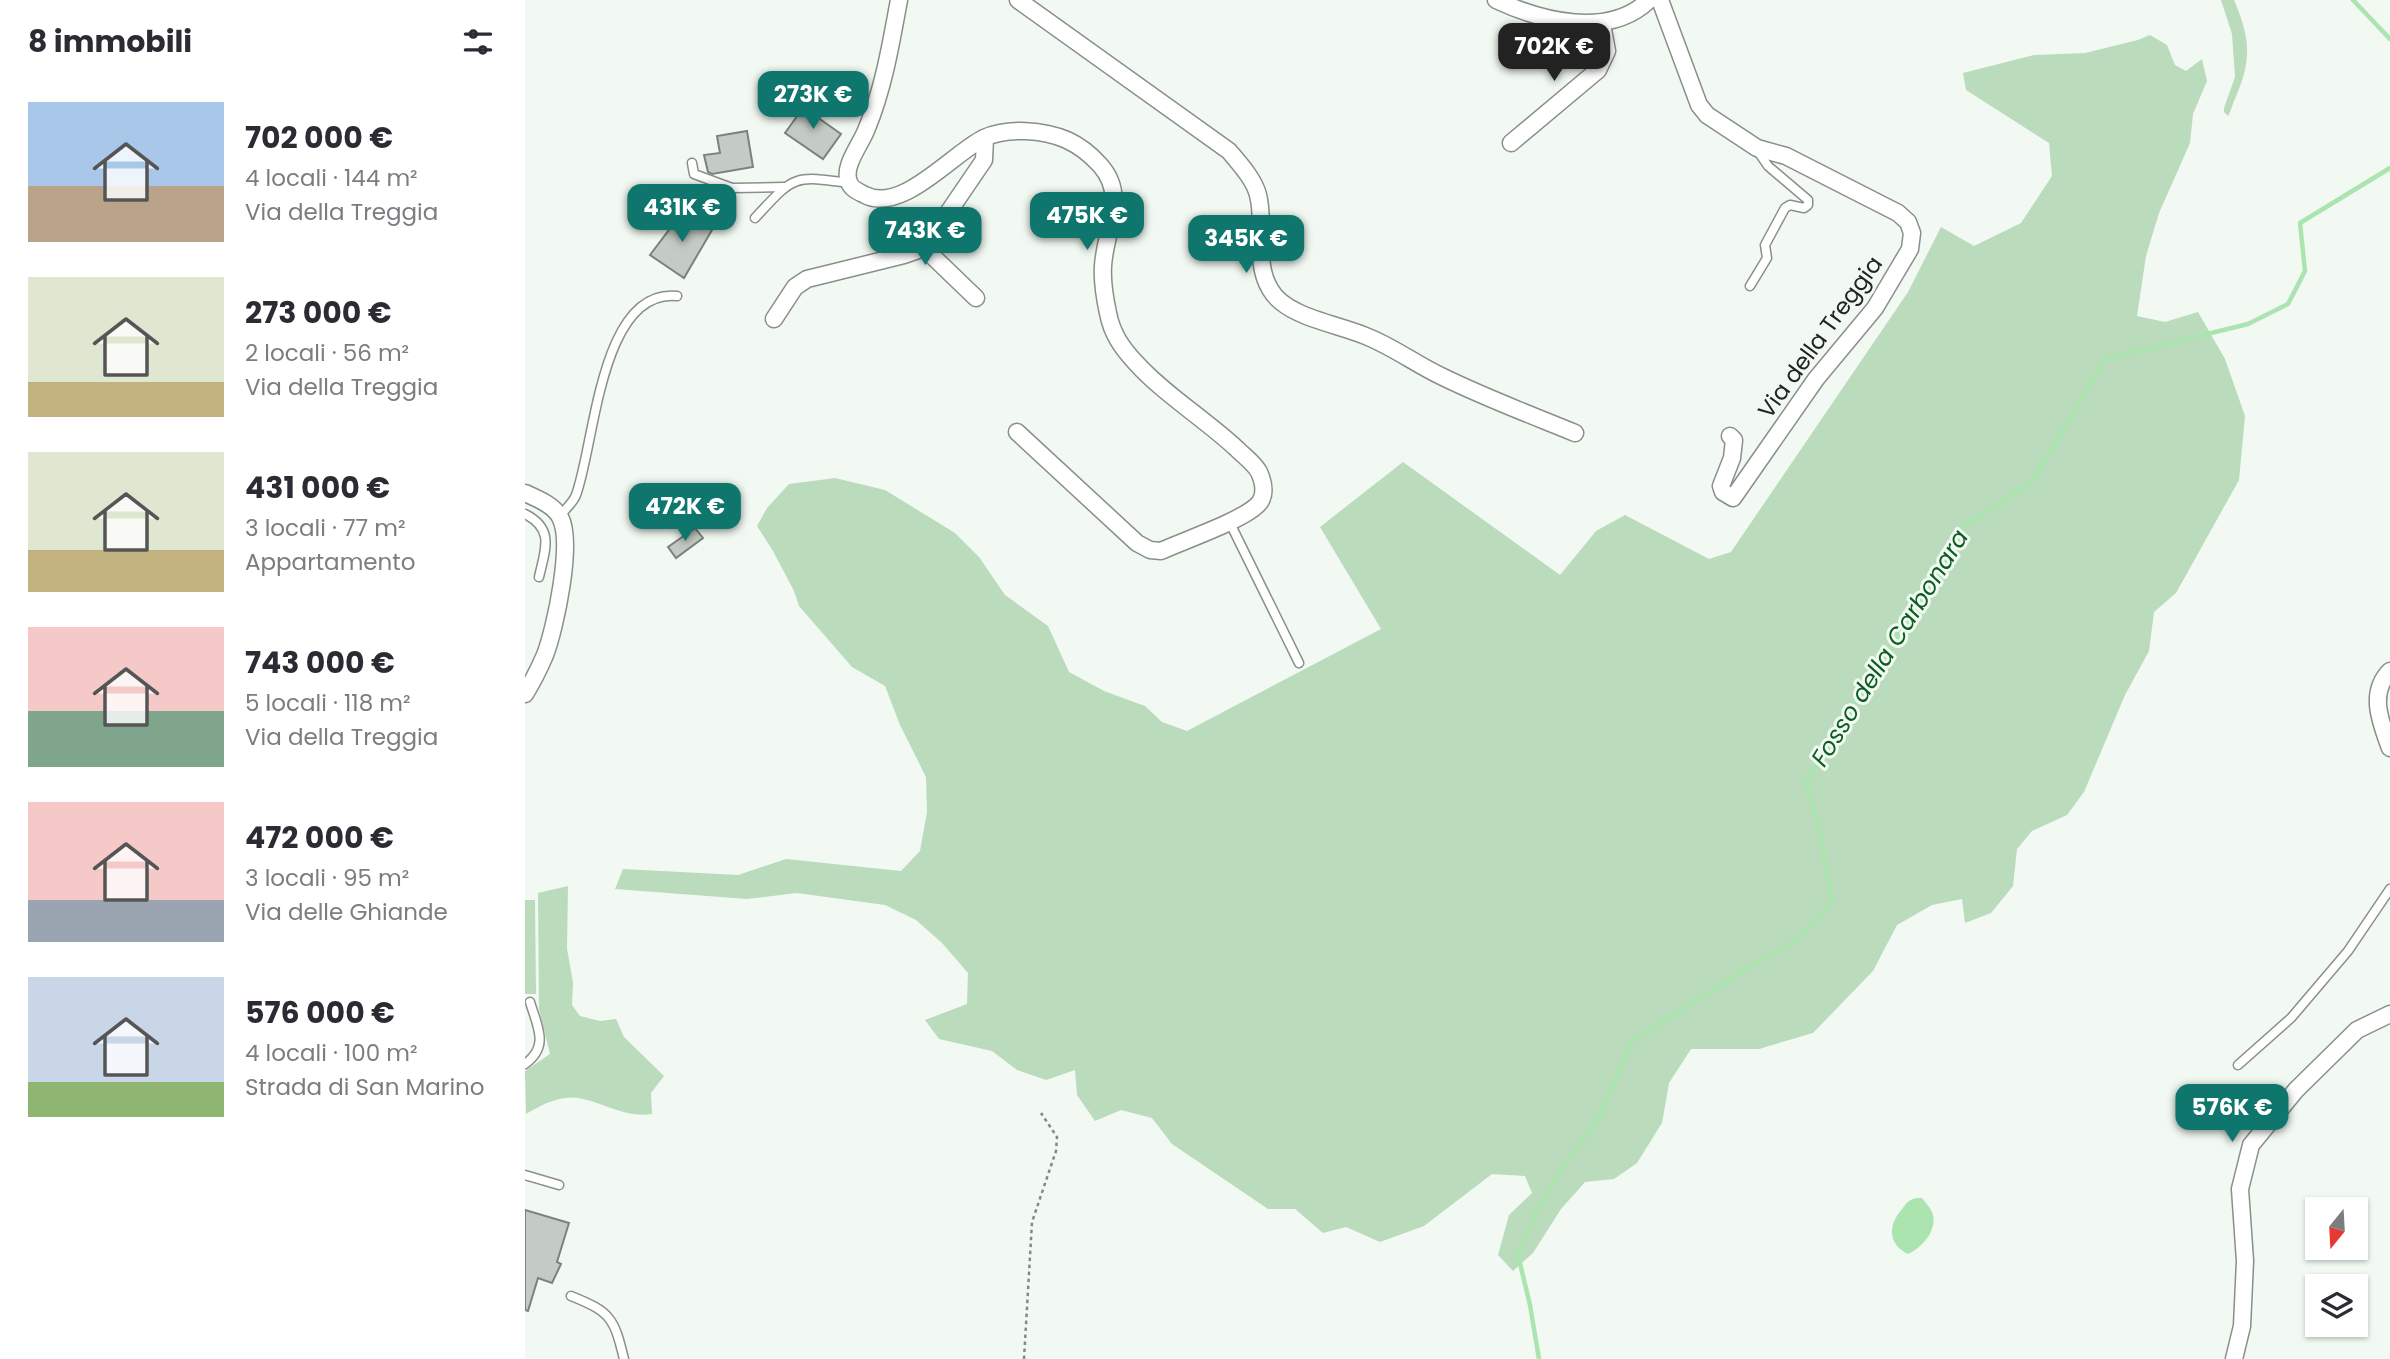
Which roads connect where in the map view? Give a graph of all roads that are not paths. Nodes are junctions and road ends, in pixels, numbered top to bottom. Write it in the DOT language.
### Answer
graph roads {
  1 [pos="899,0"];
  2 [pos="1018,0"];
  3 [pos="1496,0"];
  4 [pos="1649,0"];
  5 [pos="1660,0"];
  6 [pos="1602,24"];
  7 [pos="985,138"];
  8 [pos="1511,143"];
  9 [pos="1757,148"];
  10 [pos="692,163"];
  11 [pos="849,183"];
  12 [pos="784,187"];
  13 [pos="755,218"];
  14 [pos="924,247"];
  15 [pos="1750,286"];
  16 [pos="677,296"];
  17 [pos="976,299"];
  18 [pos="774,319"];
  19 [pos="1017,432"];
  20 [pos="1575,433"];
  21 [pos="1730,436"];
  22 [pos="525,493"];
  23 [pos="525,514"];
  24 [pos="560,516"];
  25 [pos="1229,522"];
  26 [pos="539,577"];
  27 [pos="1299,663"];
  28 [pos="2390,671"];
  29 [pos="525,694"];
  30 [pos="2390,748"];
  31 [pos="2390,889"];
  32 [pos="530,1002"];
  33 [pos="2390,1014"];
  34 [pos="525,1064"];
  35 [pos="2238,1065"];
  36 [pos="525,1175"];
  37 [pos="559,1185"];
  38 [pos="571,1296"];
  39 [pos="624,1359"];
  40 [pos="2234,1359"];
  1 -- 11 [label="street"];
  2 -- 20 [label="street"];
  3 -- 6 [label="street"];
  4 -- 6 [label="street"];
  5 -- 9 [label="street, Via della Treggia"];
  6 -- 8 [label="street"];
  7 -- 11 [label="street"];
  7 -- 14 [label="street"];
  7 -- 25 [label="street"];
  9 -- 15 [label="lane"];
  9 -- 21 [label="street, Via della Treggia"];
  10 -- 12 [label="lane"];
  11 -- 12 [label="lane"];
  12 -- 13 [label="lane"];
  14 -- 17 [label="street"];
  14 -- 18 [label="street"];
  16 -- 24 [label="lane"];
  19 -- 25 [label="street"];
  22 -- 24 [label="street"];
  23 -- 26 [label="lane"];
  24 -- 29 [label="street"];
  25 -- 27 [label="lane"];
  28 -- 30 [label="street"];
  31 -- 35 [label="lane"];
  32 -- 34 [label="lane"];
  33 -- 40 [label="street"];
  36 -- 37 [label="lane"];
  38 -- 39 [label="lane"];
}
